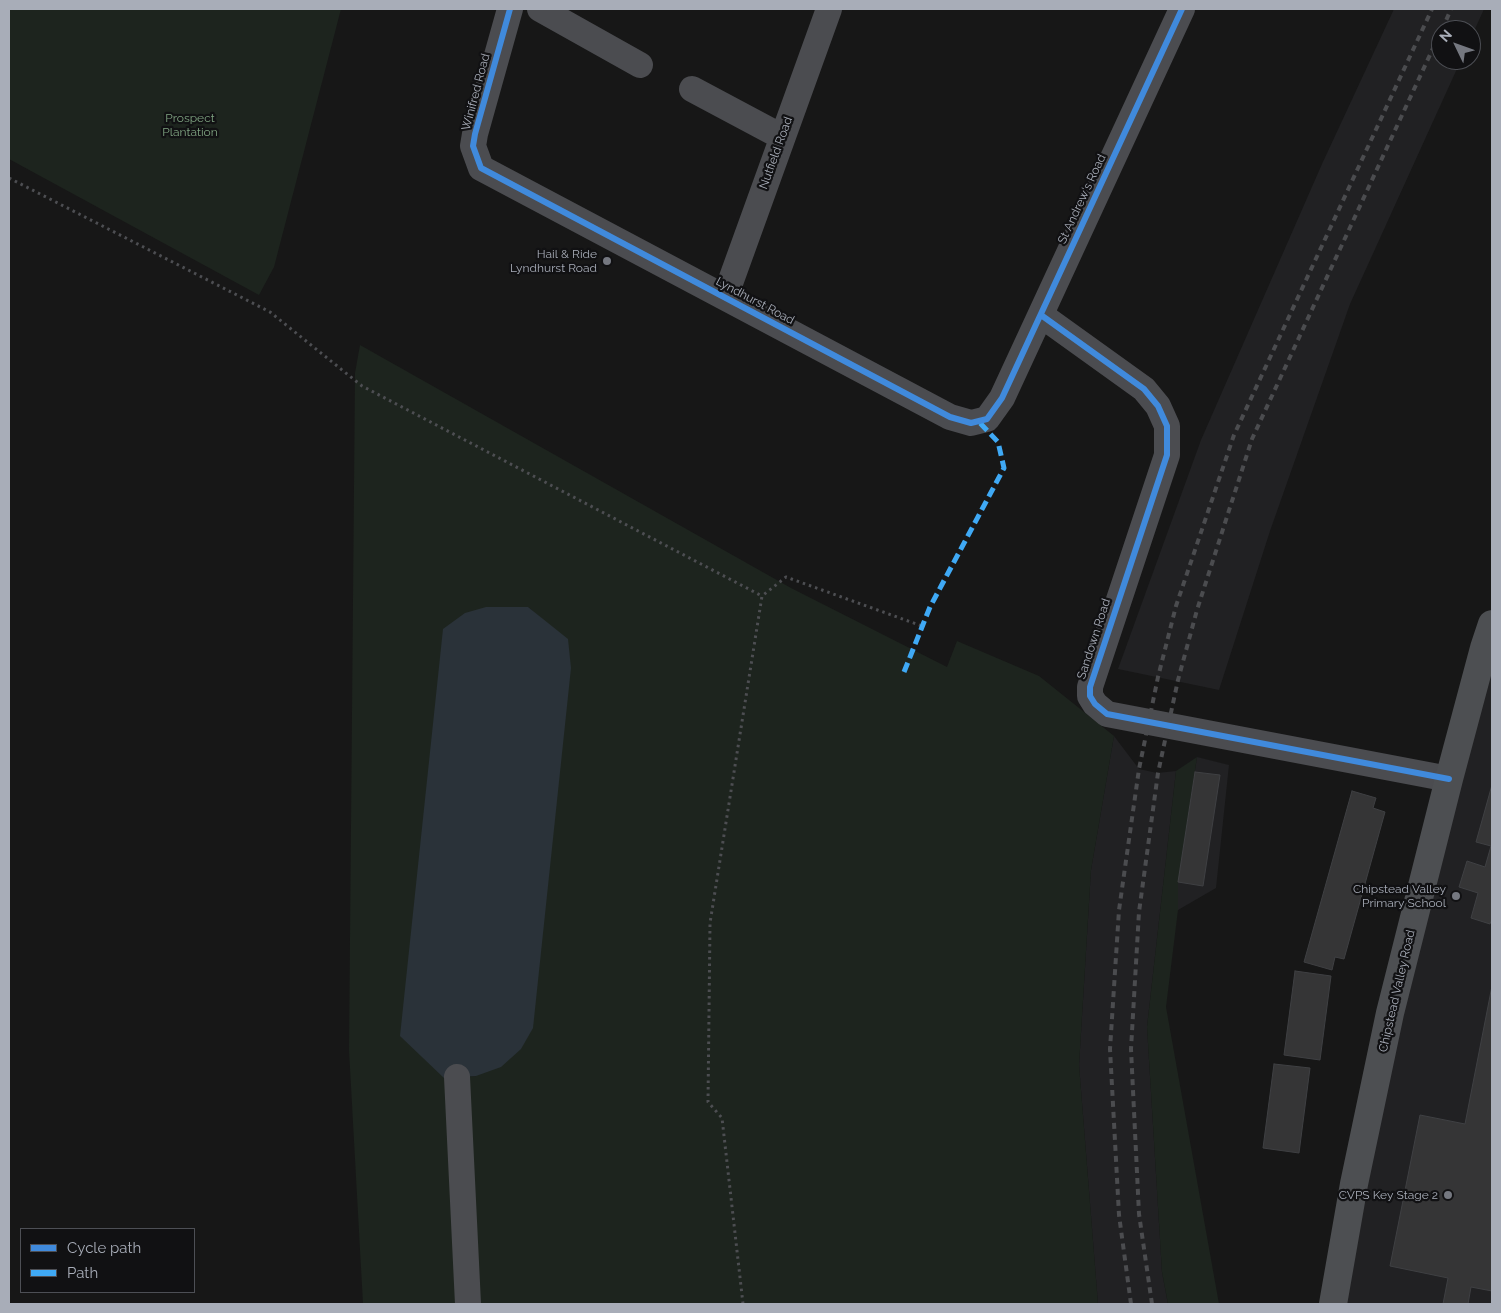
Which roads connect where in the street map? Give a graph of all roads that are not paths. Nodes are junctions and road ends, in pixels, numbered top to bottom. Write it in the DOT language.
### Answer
graph roads {
  1 [pos="510,9"];
  2 [pos="540,9"];
  3 [pos="829,9"];
  4 [pos="1182,9"];
  5 [pos="640,65"];
  6 [pos="692,89"];
  7 [pos="782,137"];
  8 [pos="492,175"];
  9 [pos="725,297"];
  10 [pos="1041,315"];
  11 [pos="1002,398"];
  12 [pos="1492,624"];
  13 [pos="1449,779"];
  14 [pos="457,1077"];
  15 [pos="468,1304"];
  16 [pos="1333,1304"];
  1 -- 8 [label="street, Winifred Road"];
  2 -- 5 [label="street"];
  3 -- 7 [label="street, Nutfield Road"];
  4 -- 10 [label="street, St Andrew's Road"];
  6 -- 7 [label="street"];
  7 -- 9 [label="street, Nutfield Road"];
  8 -- 9 [label="street, Lyndhurst Road"];
  9 -- 11 [label="street, Lyndhurst Road"];
  10 -- 11 [label="street, St Andrew's Road"];
  10 -- 13 [label="street, Sandown Road"];
  12 -- 13 [label="main road, Chipstead Valley Road"];
  13 -- 16 [label="main road, Chipstead Valley Road"];
  14 -- 15 [label="street"];
}
